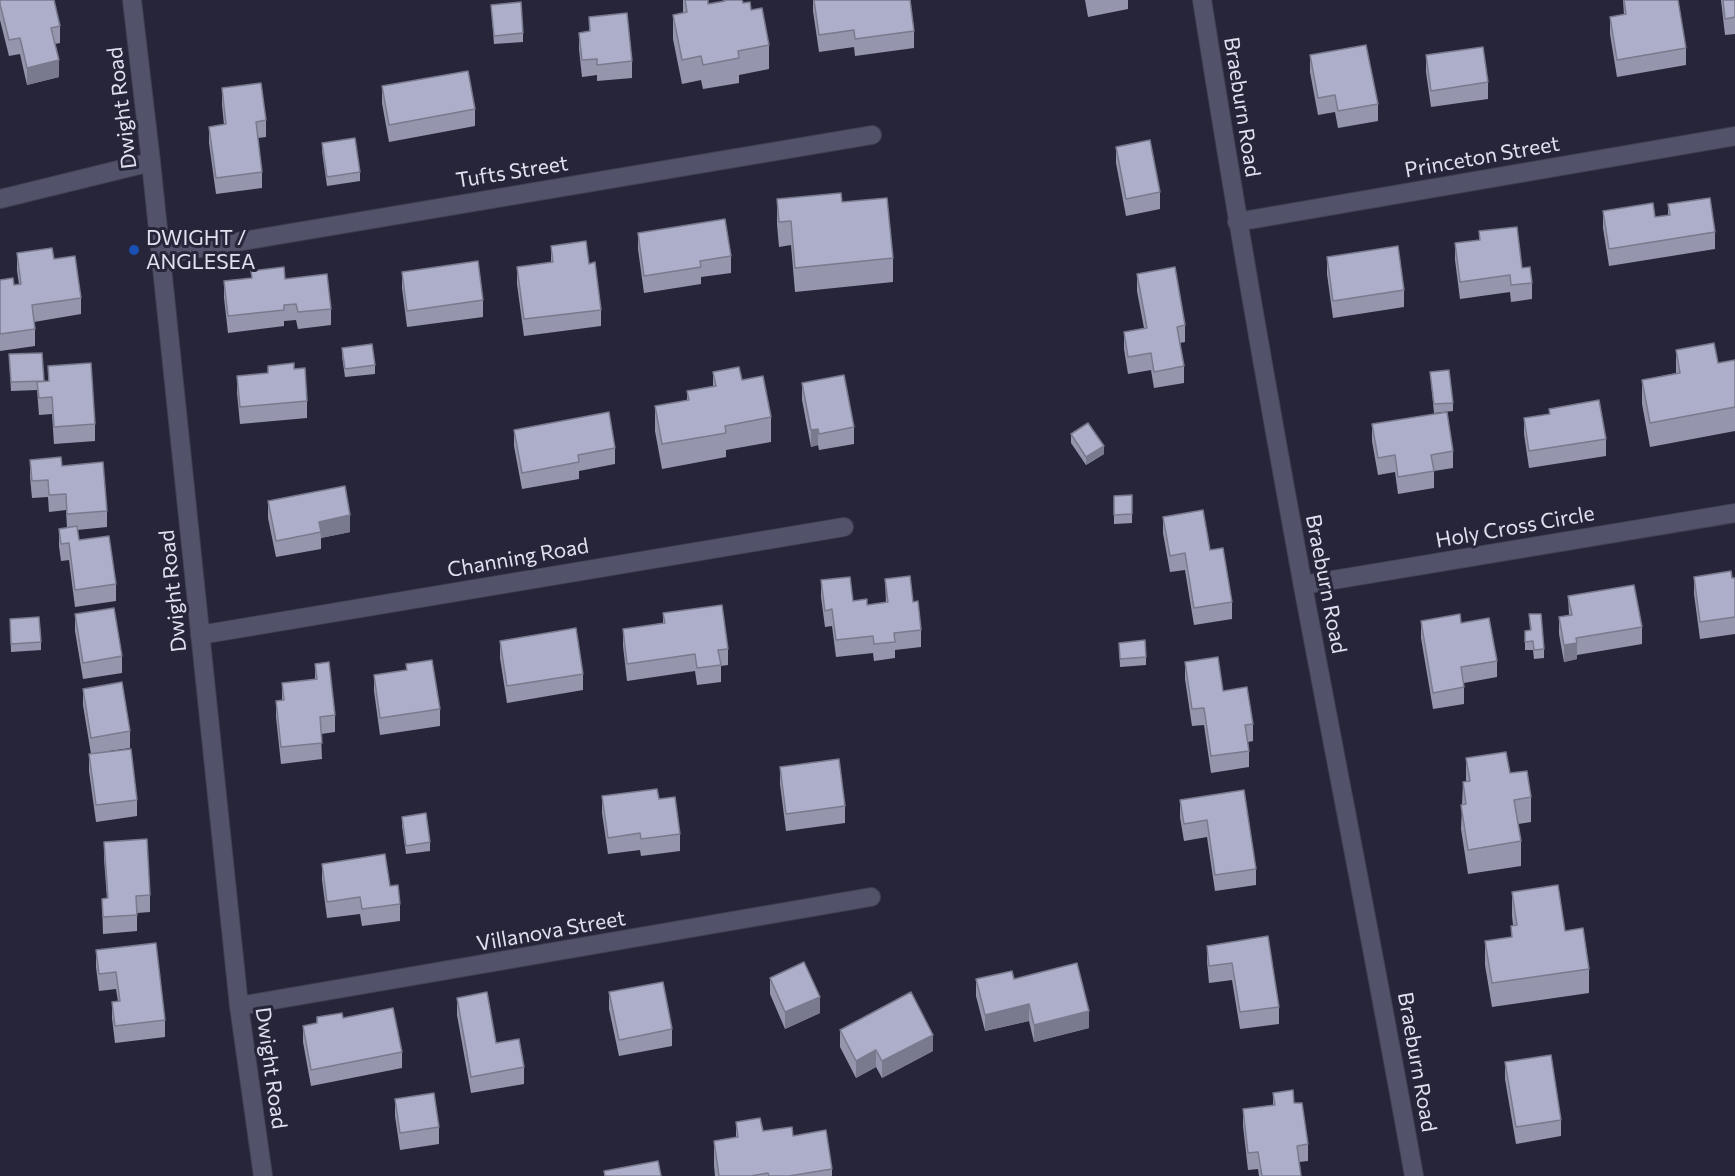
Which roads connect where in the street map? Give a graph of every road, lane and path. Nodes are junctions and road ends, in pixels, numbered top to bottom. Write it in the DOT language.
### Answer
graph roads {
  1 [pos="132,0"];
  2 [pos="1202,0"];
  3 [pos="872,135"];
  4 [pos="1735,136"];
  5 [pos="151,162"];
  6 [pos="0,199"];
  7 [pos="1237,222"];
  8 [pos="160,255"];
  9 [pos="1735,513"];
  10 [pos="844,527"];
  11 [pos="1303,585"];
  12 [pos="200,635"];
  13 [pos="871,897"];
  14 [pos="239,1006"];
  15 [pos="263,1176"];
  16 [pos="1414,1176"];
  1 -- 5 [label="street, Dwight Road"];
  2 -- 7 [label="street, Braeburn Road"];
  3 -- 8 [label="street, Tufts Street"];
  4 -- 7 [label="street, Princeton Street"];
  5 -- 6 [label="street"];
  5 -- 8 [label="street, Dwight Road"];
  7 -- 11 [label="street, Braeburn Road"];
  8 -- 12 [label="street, Dwight Road"];
  9 -- 11 [label="street, Holy Cross Circle"];
  10 -- 12 [label="street, Channing Road"];
  11 -- 16 [label="street, Braeburn Road"];
  12 -- 14 [label="street, Dwight Road"];
  13 -- 14 [label="street, Villanova Street"];
  14 -- 15 [label="street, Dwight Road"];
}
